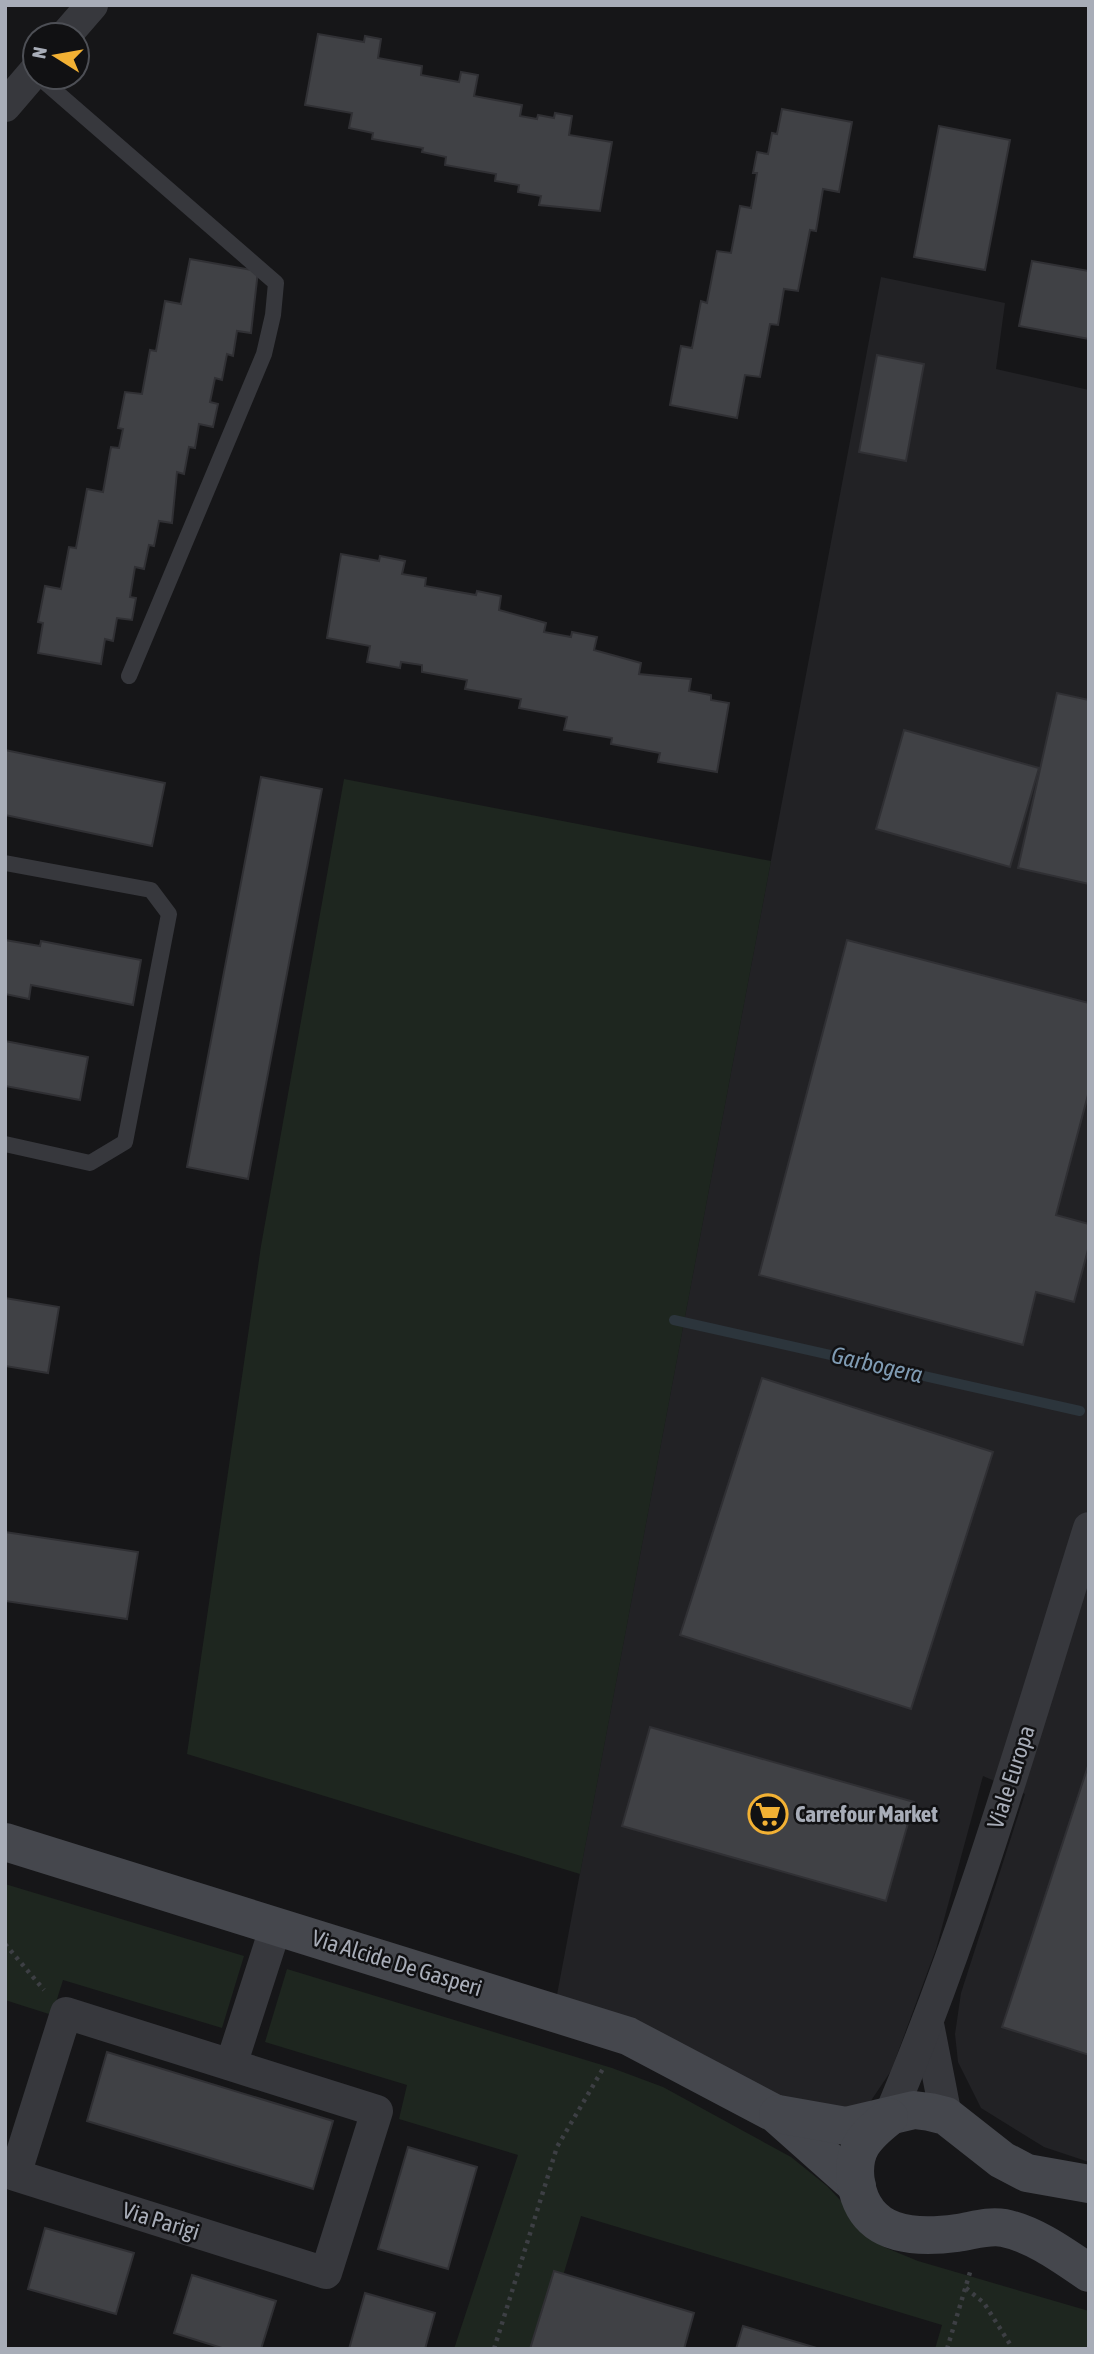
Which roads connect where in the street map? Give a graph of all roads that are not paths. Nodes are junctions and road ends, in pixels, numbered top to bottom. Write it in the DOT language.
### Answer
graph roads {
  1 [pos="92,5"];
  2 [pos="78,21"];
  3 [pos="21,89"];
  4 [pos="57,91"];
  5 [pos="5,106"];
  6 [pos="129,676"];
  7 [pos="5,863"];
  8 [pos="5,1144"];
  9 [pos="1089,1528"];
  10 [pos="5,1842"];
  11 [pos="276,1926"];
  12 [pos="928,2024"];
  13 [pos="232,2065"];
  14 [pos="776,2114"];
  15 [pos="889,2116"];
  16 [pos="946,2116"];
  17 [pos="1089,2184"];
  18 [pos="857,2186"];
  19 [pos="1089,2273"];
  1 -- 2 [label="street"];
  3 -- 5 [label="street"];
  4 -- 6 [label="lane"];
  7 -- 8 [label="lane"];
  9 -- 12 [label="street, Viale Europa"];
  10 -- 11 [label="street, Via Alcide De Gasperi"];
  11 -- 13 [label="street"];
  11 -- 14 [label="street, Via Alcide De Gasperi"];
  12 -- 15 [label="street, Viale Europa"];
  12 -- 16 [label="street"];
  13 -- 13 [label="street, Via Parigi"];
  14 -- 15 [label="street, Via Alcide De Gasperi"];
  14 -- 18 [label="street, Via Alcide De Gasperi"];
  15 -- 16 [label="street, Via Alcide De Gasperi"];
  15 -- 18 [label="street, Via Alcide De Gasperi"];
  16 -- 17 [label="street, Via Alcide De Gasperi"];
  18 -- 19 [label="street, Via Alcide De Gasperi"];
}
